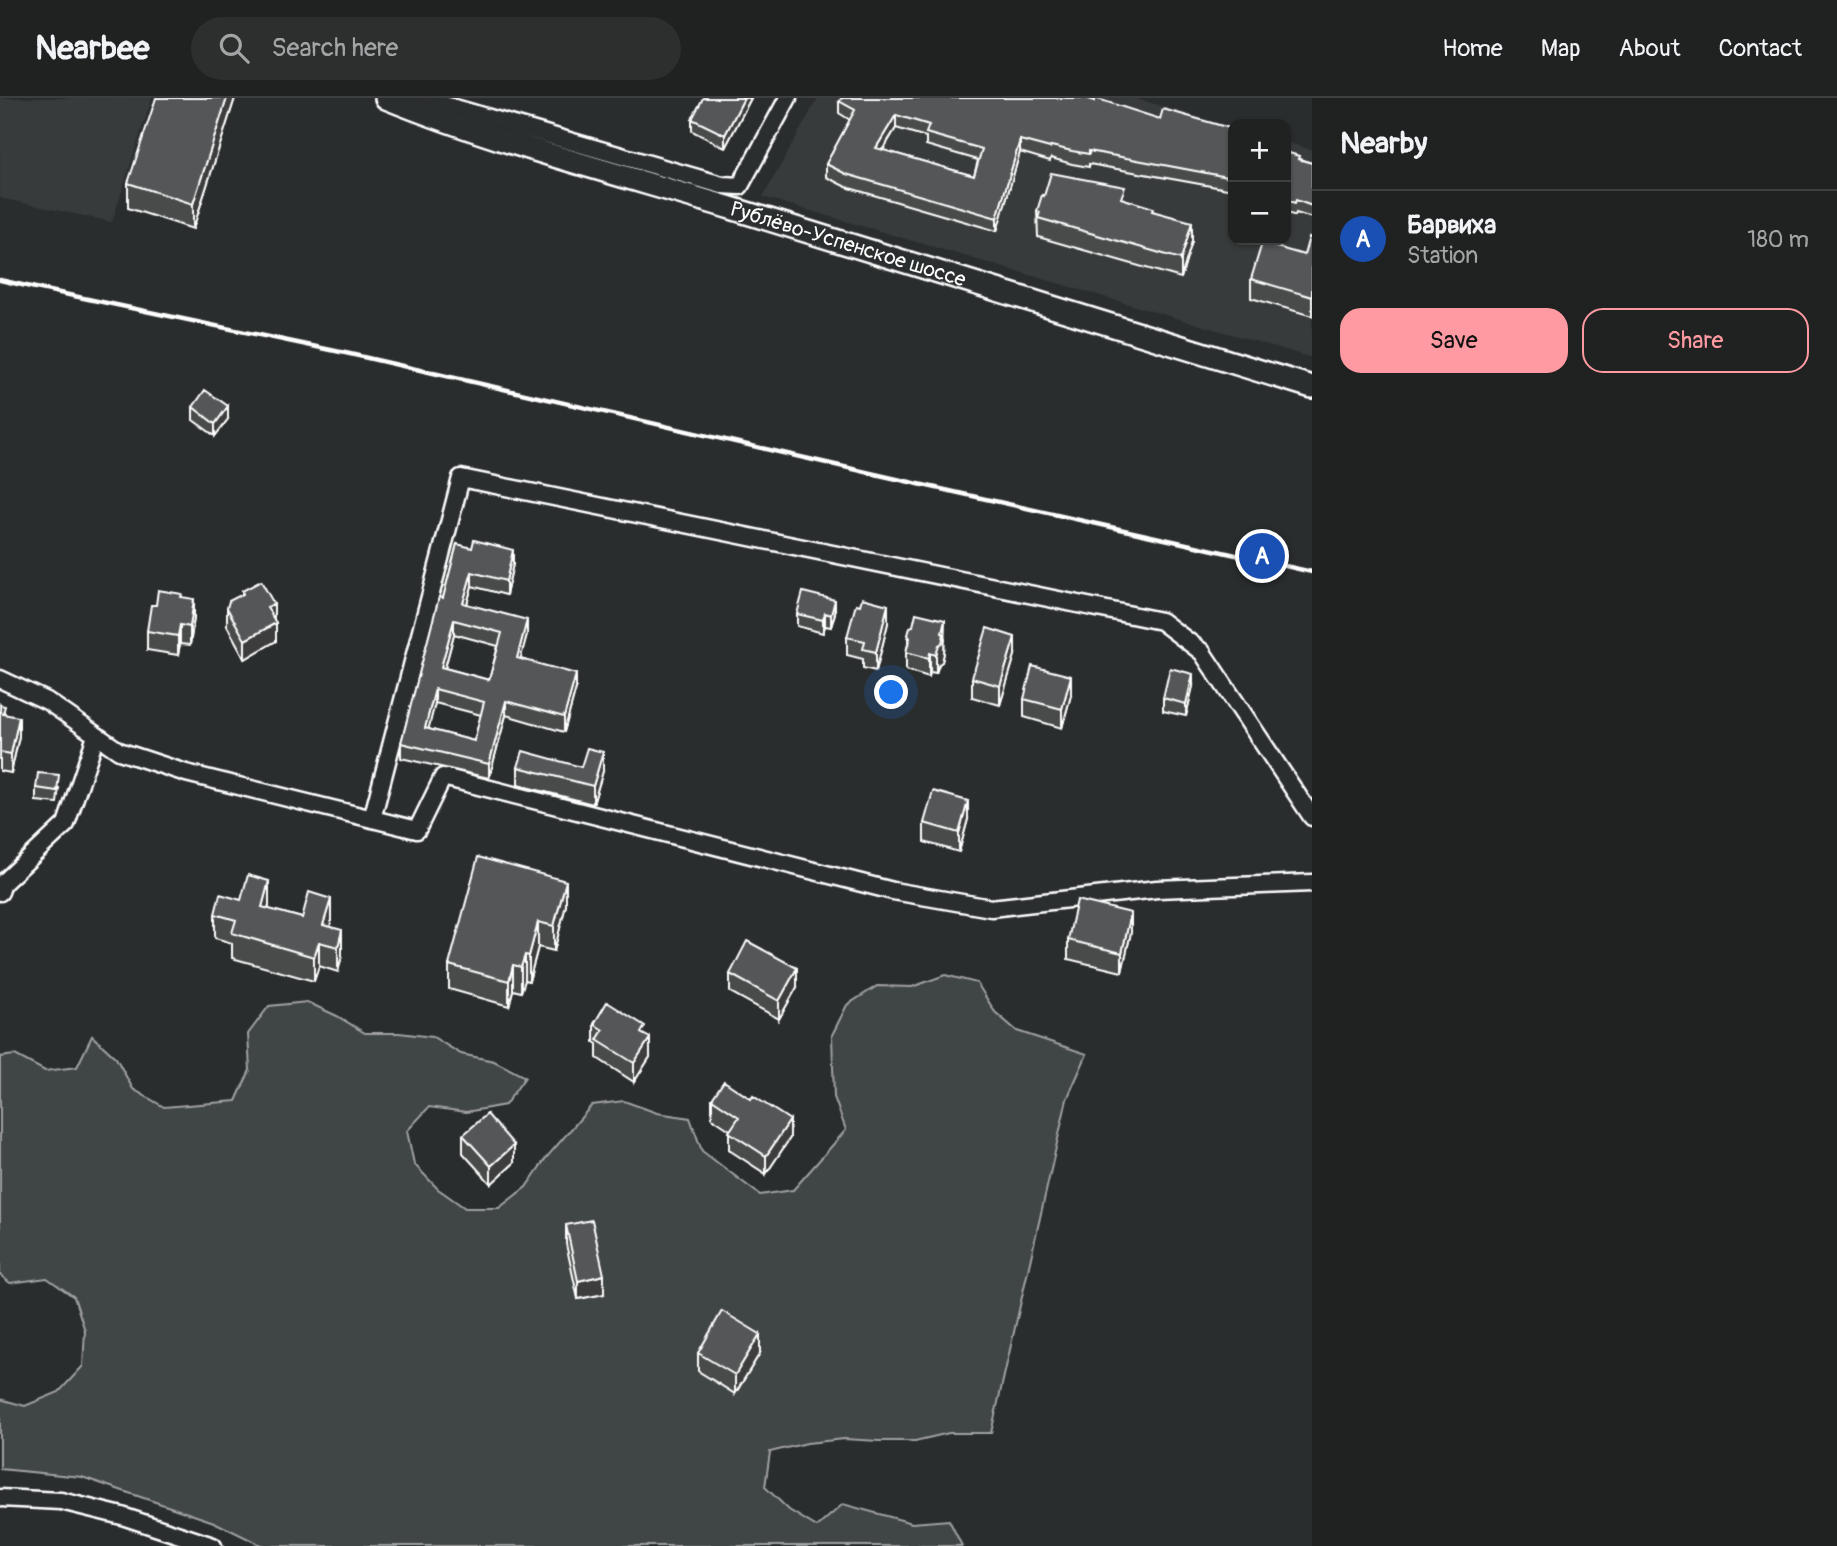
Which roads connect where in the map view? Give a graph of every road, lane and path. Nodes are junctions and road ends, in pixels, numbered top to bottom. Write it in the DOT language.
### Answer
graph roads {
  1 [pos="386,98"];
  2 [pos="420,98"];
  3 [pos="788,98"];
  4 [pos="1312,387"];
  5 [pos="0,679"];
  6 [pos="96,736"];
  7 [pos="1312,817"];
  8 [pos="372,819"];
  9 [pos="1312,883"];
  10 [pos="0,892"];
  11 [pos="0,1498"];
  12 [pos="213,1546"];
  1 -- 4 [label="main road, Рублёво-Успенское шоссе"];
  2 -- 3 [label="street"];
  5 -- 6 [label="street"];
  6 -- 8 [label="street"];
  6 -- 10 [label="street"];
  7 -- 8 [label="street"];
  8 -- 9 [label="street"];
  11 -- 12 [label="street"];
}
